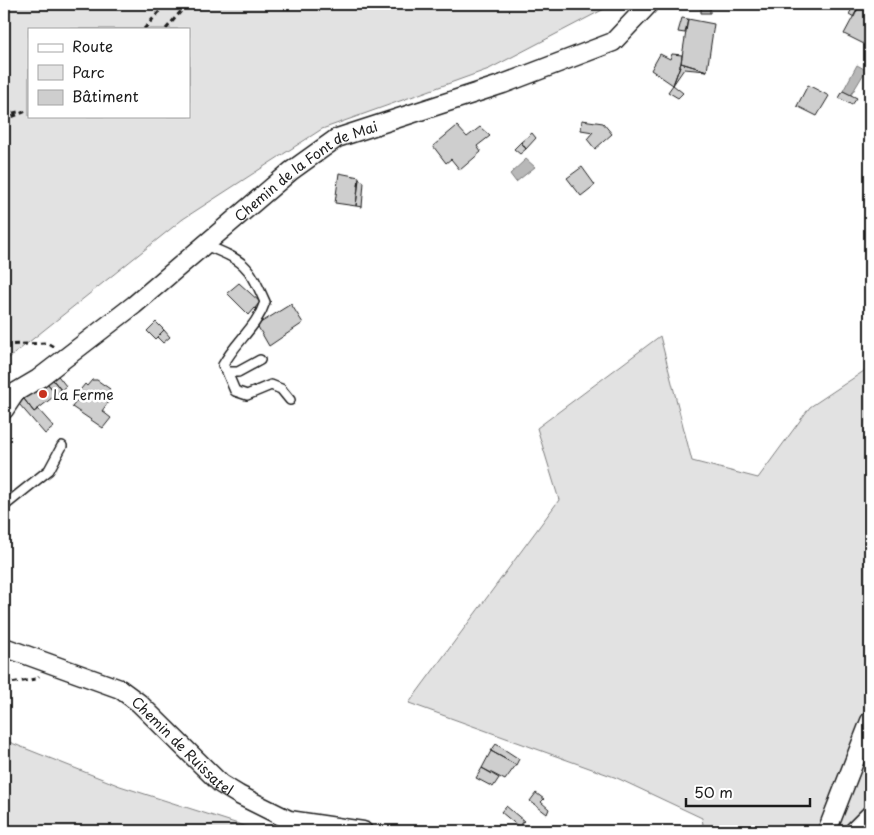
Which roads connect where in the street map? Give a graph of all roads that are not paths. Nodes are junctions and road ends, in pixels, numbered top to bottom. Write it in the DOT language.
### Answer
graph roads {
  1 [pos="649,4"];
  2 [pos="205,245"];
  3 [pos="260,360"];
  4 [pos="227,372"];
  5 [pos="290,400"];
  6 [pos="4,410"];
  7 [pos="62,446"];
  8 [pos="4,506"];
  9 [pos="4,647"];
  10 [pos="870,721"];
  11 [pos="870,815"];
  12 [pos="363,831"];
  13 [pos="826,831"];
  14 [pos="854,831"];
  1 -- 2 [label="street, Chemin de la Font de Mai"];
  2 -- 4 [label="lane"];
  2 -- 6 [label="street, Chemin de la Font de Mai"];
  3 -- 4 [label="lane"];
  4 -- 5 [label="lane"];
  7 -- 8 [label="lane"];
  9 -- 12 [label="street, Chemin de Ruissatel"];
  10 -- 13 [label="street"];
  11 -- 14 [label="street"];
}
